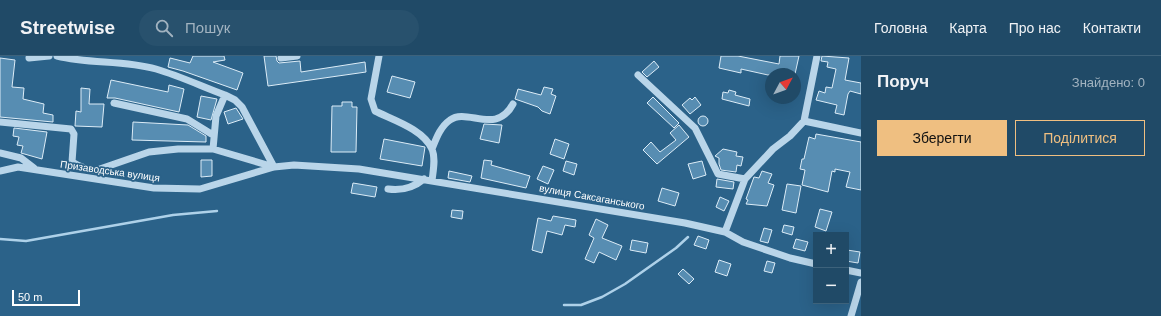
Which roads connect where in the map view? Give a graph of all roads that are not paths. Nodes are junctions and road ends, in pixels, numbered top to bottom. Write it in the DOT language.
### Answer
graph roads {
  1 [pos="49,56"];
  2 [pos="57,56"];
  3 [pos="297,56"];
  4 [pos="817,56"];
  5 [pos="376,57"];
  6 [pos="29,58"];
  7 [pos="281,58"];
  8 [pos="638,75"];
  9 [pos="225,95"];
  10 [pos="114,103"];
  11 [pos="513,104"];
  12 [pos="804,121"];
  13 [pos="0,122"];
  14 [pos="861,133"];
  15 [pos="213,135"];
  16 [pos="213,149"];
  17 [pos="432,149"];
  18 [pos="0,153"];
  19 [pos="78,166"];
  20 [pos="274,167"];
  21 [pos="34,168"];
  22 [pos="359,169"];
  23 [pos="0,171"];
  24 [pos="77,176"];
  25 [pos="424,179"];
  26 [pos="745,180"];
  27 [pos="432,181"];
  28 [pos="388,189"];
  29 [pos="725,232"];
  30 [pos="813,263"];
  31 [pos="849,271"];
  32 [pos="861,273"];
  33 [pos="861,282"];
  34 [pos="851,316"];
  1 -- 6 [label="street"];
  2 -- 9 [label="street"];
  3 -- 7 [label="street"];
  4 -- 12 [label="street"];
  5 -- 17 [label="street"];
  8 -- 26 [label="street"];
  9 -- 15 [label="street"];
  9 -- 20 [label="street"];
  10 -- 15 [label="street"];
  11 -- 17 [label="street"];
  12 -- 14 [label="street"];
  12 -- 26 [label="street"];
  13 -- 19 [label="street"];
  15 -- 16 [label="street"];
  16 -- 19 [label="street"];
  16 -- 20 [label="street"];
  17 -- 27 [label="street"];
  18 -- 21 [label="street"];
  19 -- 24 [label="street"];
  20 -- 22 [label="street, Призаводська вулиця"];
  20 -- 24 [label="street, Призаводська вулиця"];
  21 -- 23 [label="street, Призаводська вулиця"];
  21 -- 24 [label="street, Призаводська вулиця"];
  22 -- 25 [label="street, вулиця Саксаганського"];
  25 -- 27 [label="street, вулиця Саксаганського"];
  25 -- 28 [label="street"];
  26 -- 29 [label="street"];
  27 -- 29 [label="street, вулиця Саксаганського"];
  29 -- 30 [label="street, вулиця Саксаганського"];
  31 -- 32 [label="street"];
  33 -- 34 [label="street"];
}
